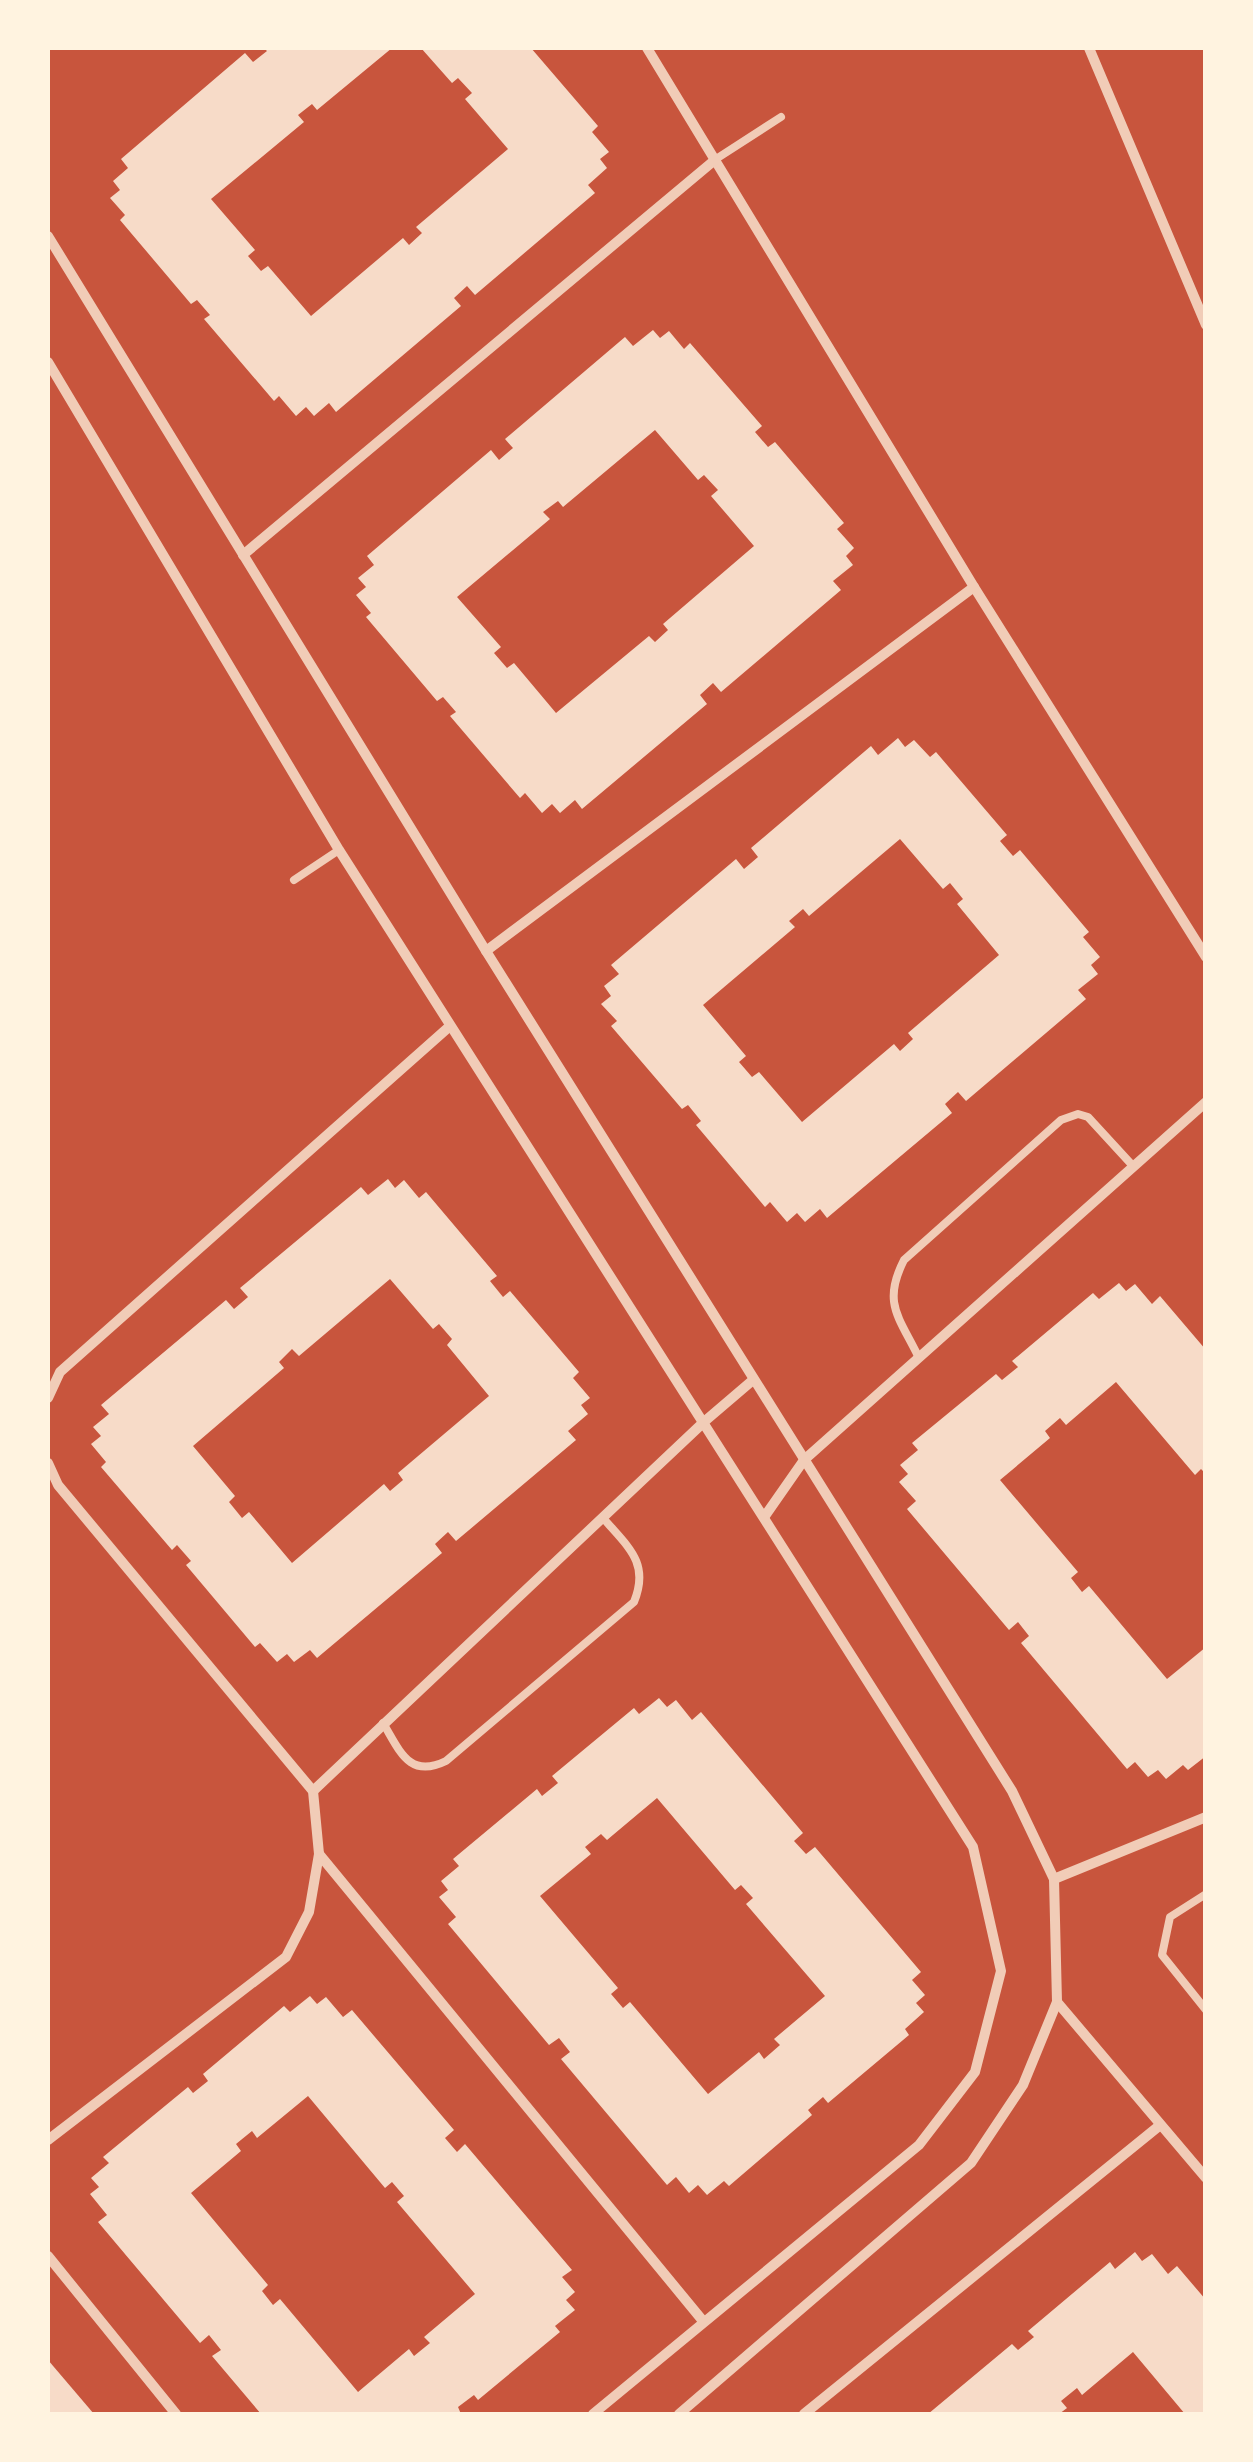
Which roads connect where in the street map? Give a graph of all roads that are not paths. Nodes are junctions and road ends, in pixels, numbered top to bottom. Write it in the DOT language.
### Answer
graph roads {
  1 [pos="647,48"];
  2 [pos="1089,48"];
  3 [pos="782,116"];
  4 [pos="716,159"];
  5 [pos="48,236"];
  6 [pos="1206,325"];
  7 [pos="48,362"];
  8 [pos="242,555"];
  9 [pos="974,587"];
  10 [pos="339,850"];
  11 [pos="294,880"];
  12 [pos="486,950"];
  13 [pos="1206,957"];
  14 [pos="450,1026"];
  15 [pos="1206,1102"];
  16 [pos="1134,1166"];
  17 [pos="918,1356"];
  18 [pos="753,1380"];
  19 [pos="48,1398"];
  20 [pos="705,1421"];
  21 [pos="804,1460"];
  22 [pos="48,1463"];
  23 [pos="765,1516"];
  24 [pos="604,1518"];
  25 [pos="383,1723"];
  26 [pos="314,1792"];
  27 [pos="1206,1817"];
  28 [pos="318,1854"];
  29 [pos="1054,1879"];
  30 [pos="1206,1894"];
  31 [pos="1057,2002"];
  32 [pos="1206,2010"];
  33 [pos="1159,2126"];
  34 [pos="48,2140"];
  35 [pos="1206,2178"];
  36 [pos="48,2256"];
  37 [pos="703,2321"];
  38 [pos="176,2414"];
  39 [pos="594,2414"];
  40 [pos="679,2414"];
  41 [pos="804,2414"];
  1 -- 4 [label="street"];
  2 -- 6 [label="street"];
  3 -- 4 [label="lane"];
  4 -- 8 [label="street"];
  4 -- 9 [label="street"];
  5 -- 8 [label="street"];
  7 -- 10 [label="street"];
  8 -- 12 [label="street"];
  9 -- 12 [label="street"];
  9 -- 13 [label="street"];
  10 -- 11 [label="lane"];
  10 -- 14 [label="street"];
  12 -- 18 [label="street"];
  14 -- 19 [label="street"];
  14 -- 20 [label="street"];
  15 -- 16 [label="street"];
  16 -- 17 [label="street"];
  16 -- 17 [label="lane"];
  17 -- 21 [label="street"];
  18 -- 20 [label="street"];
  18 -- 21 [label="street"];
  20 -- 23 [label="street"];
  20 -- 24 [label="street"];
  21 -- 23 [label="street"];
  21 -- 29 [label="street"];
  22 -- 26 [label="street"];
  23 -- 37 [label="street"];
  24 -- 25 [label="street"];
  24 -- 25 [label="lane"];
  25 -- 26 [label="street"];
  26 -- 28 [label="street"];
  27 -- 29 [label="street"];
  28 -- 34 [label="street"];
  28 -- 37 [label="street"];
  29 -- 31 [label="street"];
  30 -- 32 [label="lane"];
  31 -- 33 [label="street"];
  31 -- 40 [label="street"];
  33 -- 35 [label="street"];
  33 -- 41 [label="street"];
  36 -- 38 [label="street"];
  37 -- 39 [label="street"];
}
